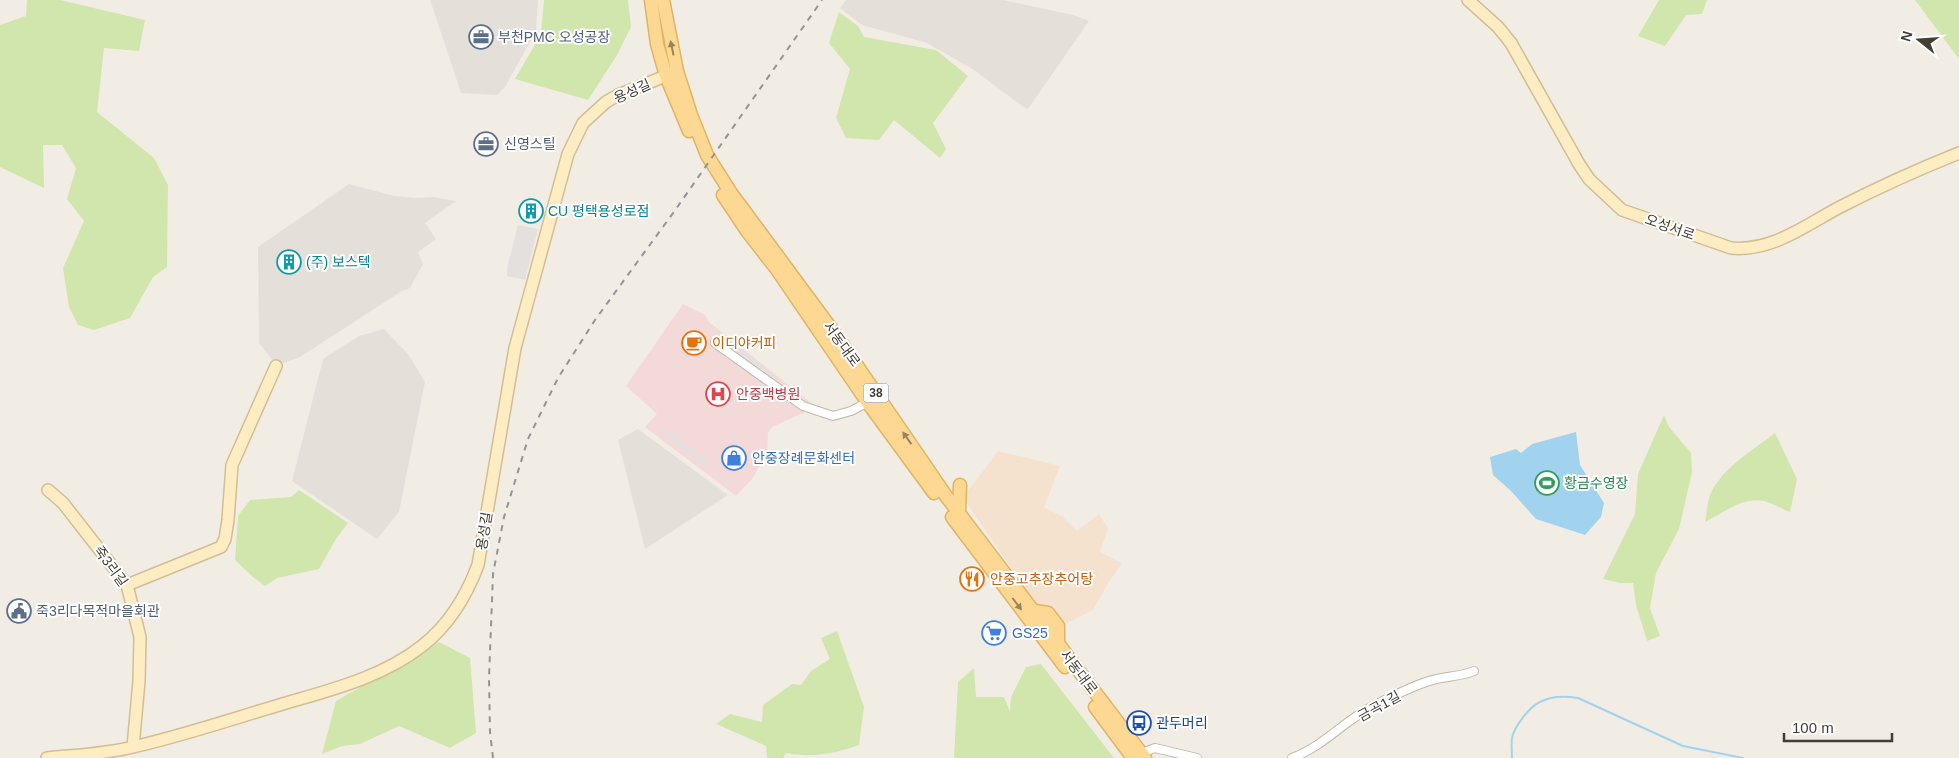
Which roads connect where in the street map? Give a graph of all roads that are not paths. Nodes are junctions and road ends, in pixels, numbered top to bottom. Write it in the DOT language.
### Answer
graph roads {
  1 [pos="651,0"];
  2 [pos="663,0"];
  3 [pos="1468,0"];
  4 [pos="671,74"];
  5 [pos="1959,153"];
  6 [pos="716,343"];
  7 [pos="276,366"];
  8 [pos="873,399"];
  9 [pos="960,485"];
  10 [pos="48,490"];
  11 [pos="959,513"];
  12 [pos="127,584"];
  13 [pos="1474,671"];
  14 [pos="133,747"];
  15 [pos="1140,757"];
  16 [pos="47,758"];
  17 [pos="1197,758"];
  18 [pos="1292,758"];
  1 -- 4 [label="main road, 서동대로 / 38"];
  4 -- 2 [label="main road, 서동대로 / 38, one-way"];
  3 -- 5 [label="street, 오성서로"];
  4 -- 8 [label="main road, 서동대로 / 38"];
  4 -- 14 [label="street, 용성길"];
  6 -- 8 [label="street"];
  7 -- 12 [label="street"];
  11 -- 8 [label="main road, 서동대로 / 38, one-way"];
  8 -- 15 [label="main road, 서동대로 / 38, one-way"];
  9 -- 11 [label="main road"];
  10 -- 12 [label="street, 죽3리길"];
  11 -- 15 [label="main road, 서동대로 / 38"];
  12 -- 14 [label="street, 죽3리길"];
  13 -- 18 [label="street, 금곡1길"];
  14 -- 16 [label="street, 용성길"];
  15 -- 17 [label="street"];
}
